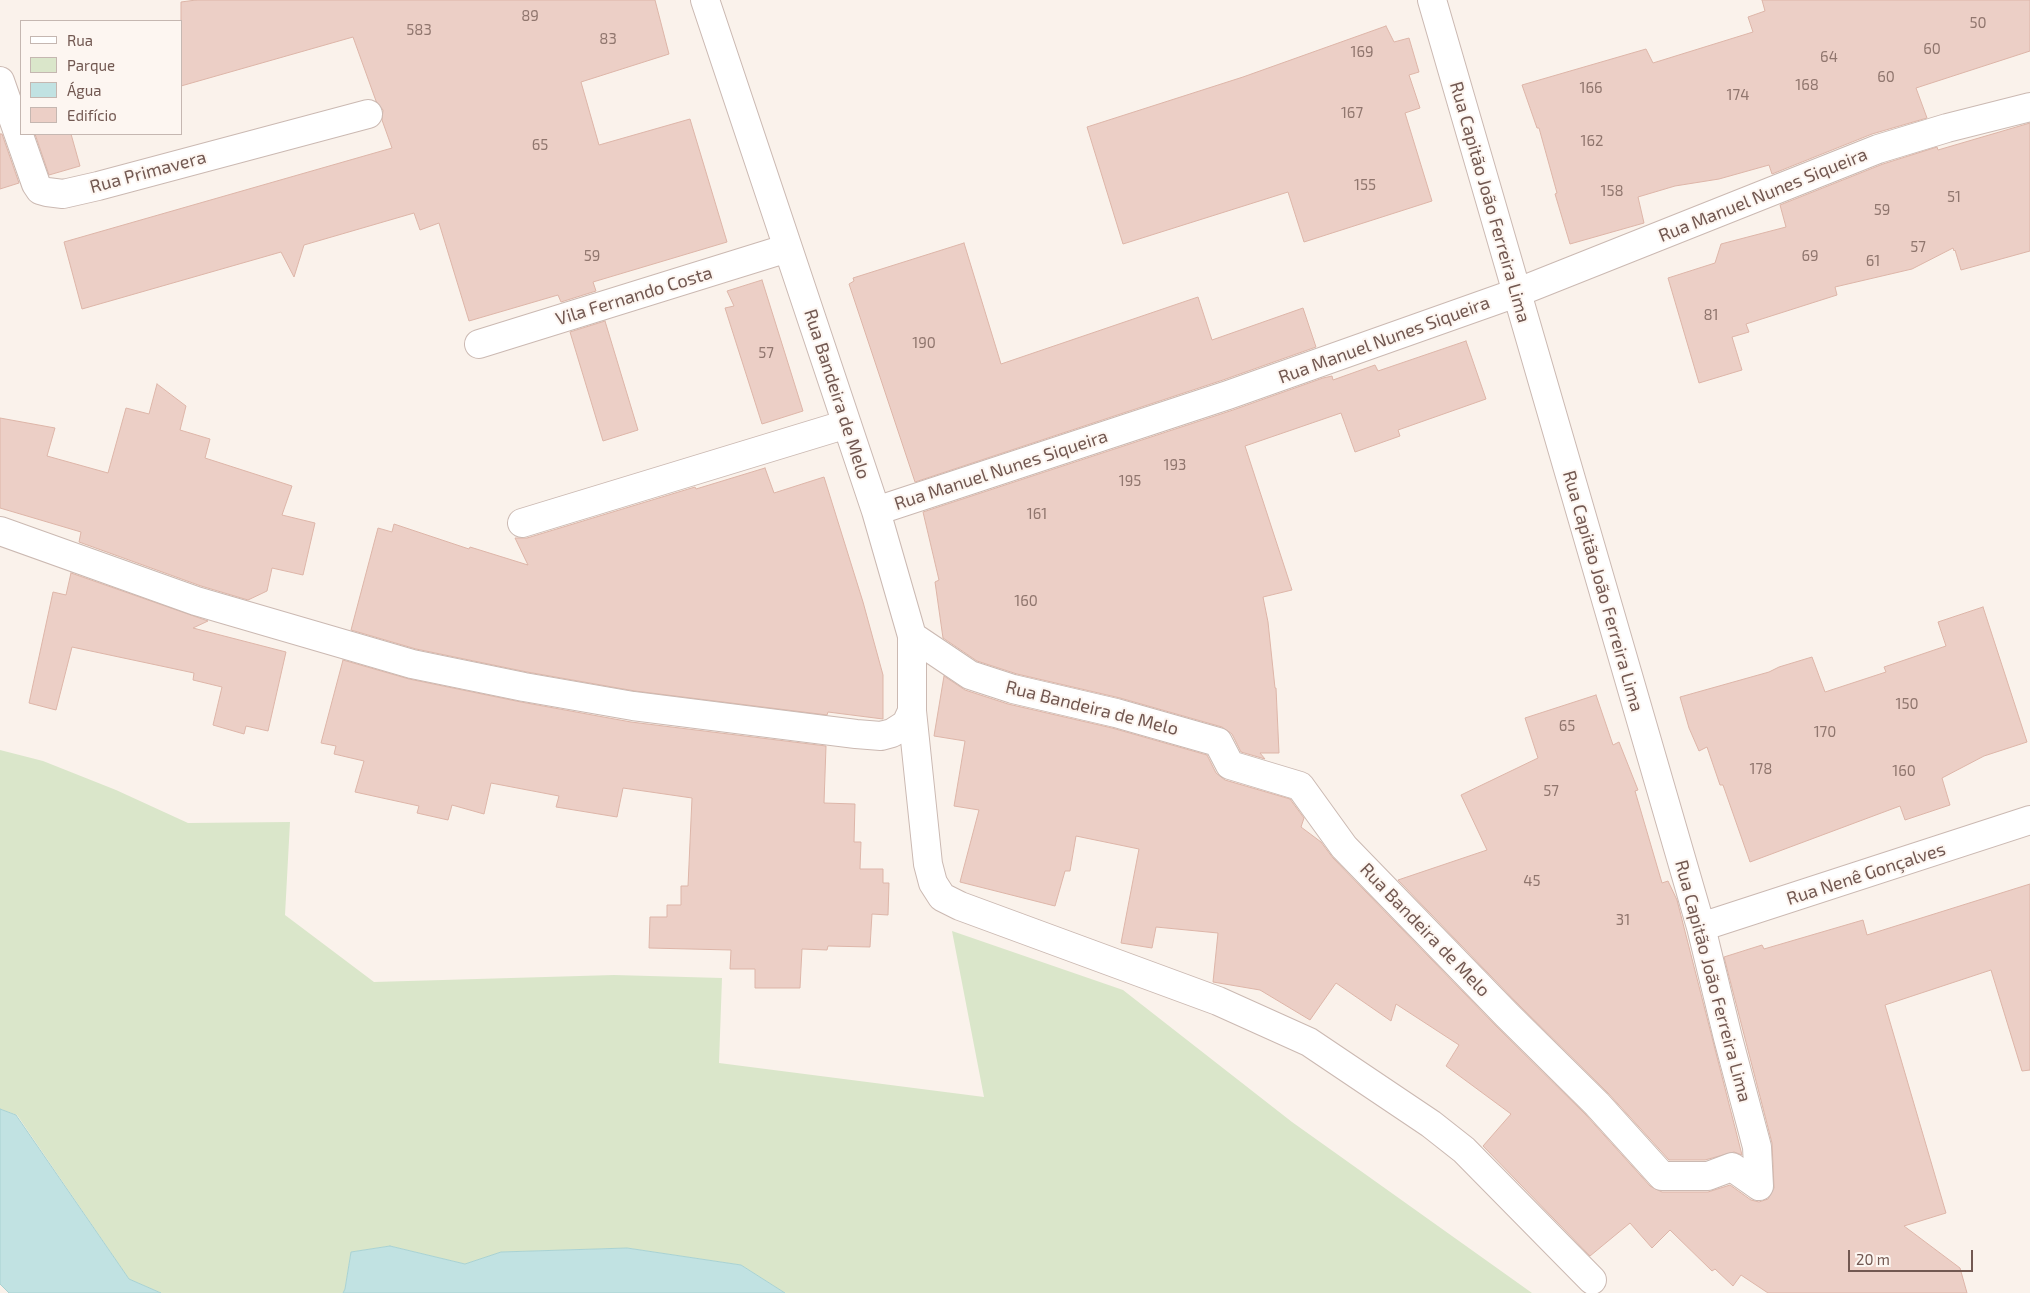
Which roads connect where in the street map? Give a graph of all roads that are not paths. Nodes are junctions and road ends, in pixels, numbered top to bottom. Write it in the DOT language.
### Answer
graph roads {
  1 [pos="706,0"];
  2 [pos="1432,0"];
  3 [pos="0,81"];
  4 [pos="2030,107"];
  5 [pos="368,114"];
  6 [pos="788,248"];
  7 [pos="1516,293"];
  8 [pos="479,344"];
  9 [pos="847,424"];
  10 [pos="876,512"];
  11 [pos="522,523"];
  12 [pos="0,531"];
  13 [pos="912,636"];
  14 [pos="912,711"];
  15 [pos="2030,820"];
  16 [pos="1702,927"];
  17 [pos="1760,1186"];
  18 [pos="1592,1280"];
  1 -- 6 [label="street, Rua Bandeira de Melo"];
  2 -- 7 [label="street, Rua Capitão João Ferreira Lima"];
  3 -- 5 [label="street, Rua Primavera"];
  4 -- 7 [label="street, Rua Manuel Nunes Siqueira"];
  6 -- 8 [label="street, Vila Fernando Costa"];
  6 -- 9 [label="street, Rua Bandeira de Melo"];
  7 -- 10 [label="street, Rua Manuel Nunes Siqueira"];
  7 -- 16 [label="street, Rua Capitão João Ferreira Lima"];
  9 -- 10 [label="street, Rua Bandeira de Melo"];
  9 -- 11 [label="street"];
  10 -- 13 [label="street, Rua Bandeira de Melo"];
  12 -- 14 [label="street"];
  13 -- 14 [label="street"];
  13 -- 17 [label="street, Rua Bandeira de Melo"];
  14 -- 18 [label="street"];
  15 -- 16 [label="street, Rua Nenê Gonçalves"];
  16 -- 17 [label="street, Rua Capitão João Ferreira Lima"];
}
